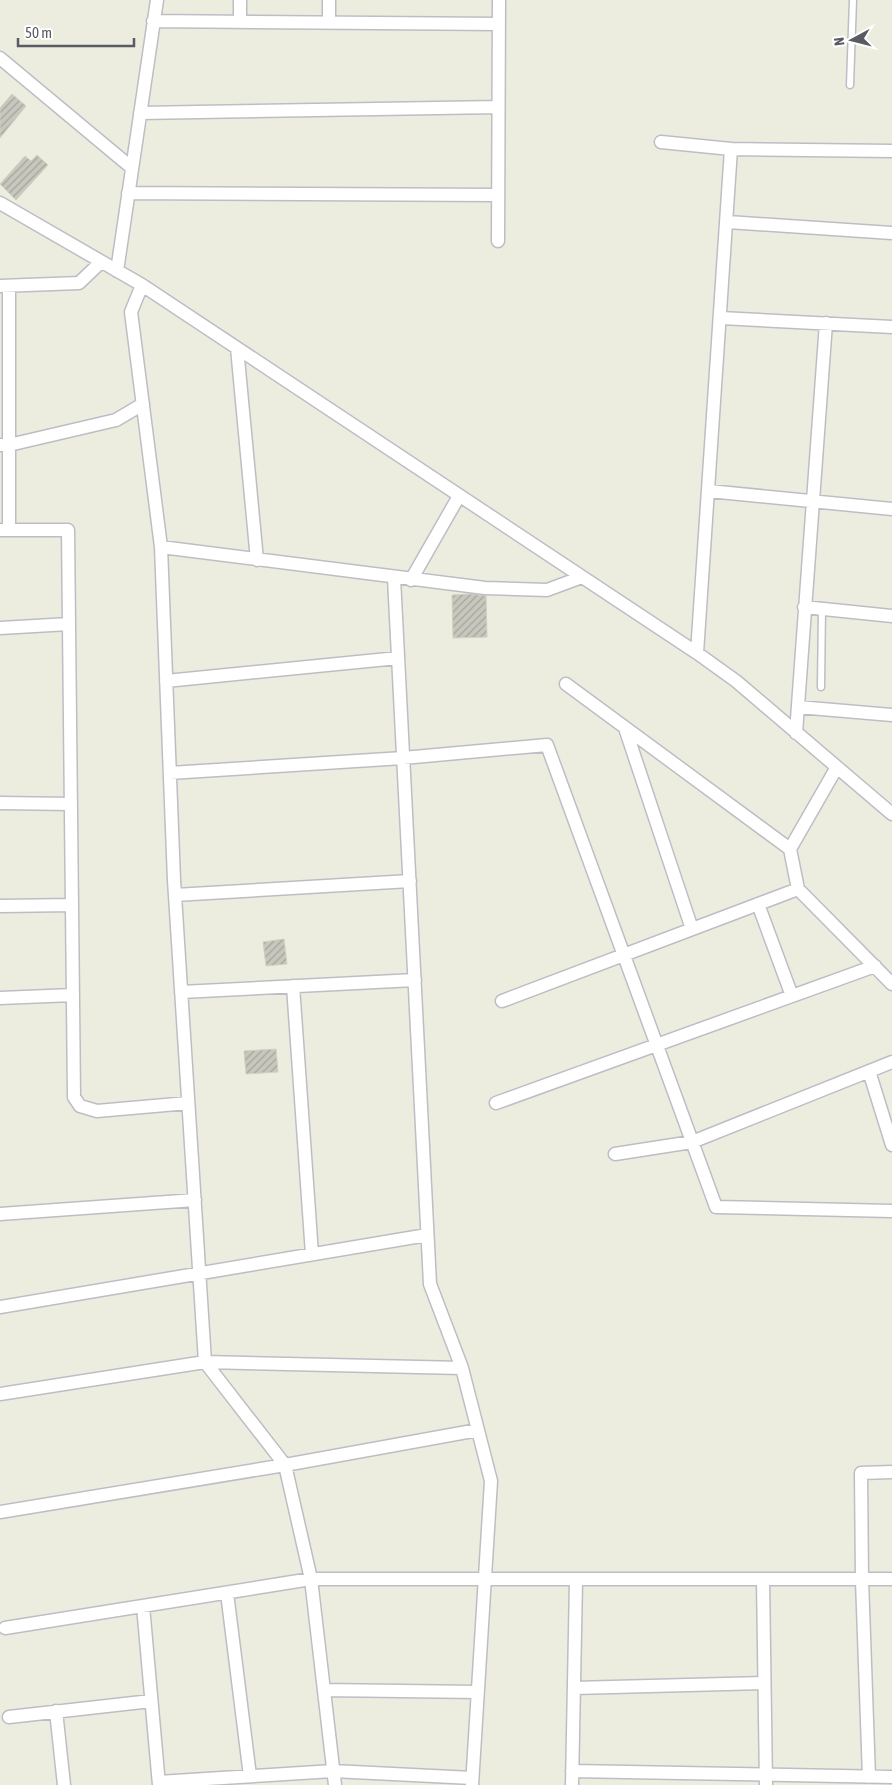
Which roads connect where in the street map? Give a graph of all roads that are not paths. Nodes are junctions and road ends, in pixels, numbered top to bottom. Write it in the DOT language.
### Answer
graph roads {
  1 [pos="156,0"];
  2 [pos="240,0"];
  3 [pos="329,0"];
  4 [pos="499,0"];
  5 [pos="853,0"];
  6 [pos="154,21"];
  7 [pos="240,22"];
  8 [pos="329,23"];
  9 [pos="498,24"];
  10 [pos="0,58"];
  11 [pos="850,85"];
  12 [pos="498,107"];
  13 [pos="140,113"];
  14 [pos="661,142"];
  15 [pos="731,148"];
  16 [pos="892,151"];
  17 [pos="132,168"];
  18 [pos="128,193"];
  19 [pos="498,194"];
  20 [pos="0,203"];
  21 [pos="728,222"];
  22 [pos="892,233"];
  23 [pos="498,241"];
  24 [pos="101,262"];
  25 [pos="117,271"];
  26 [pos="142,285"];
  27 [pos="4,286"];
  28 [pos="721,318"];
  29 [pos="826,323"];
  30 [pos="892,326"];
  31 [pos="237,348"];
  32 [pos="143,404"];
  33 [pos="5,445"];
  34 [pos="709,491"];
  35 [pos="459,496"];
  36 [pos="811,501"];
  37 [pos="892,509"];
  38 [pos="5,530"];
  39 [pos="161,547"];
  40 [pos="256,560"];
  41 [pos="582,577"];
  42 [pos="394,578"];
  43 [pos="411,580"];
  44 [pos="804,607"];
  45 [pos="822,608"];
  46 [pos="892,616"];
  47 [pos="69,624"];
  48 [pos="0,628"];
  49 [pos="697,654"];
  50 [pos="398,658"];
  51 [pos="166,681"];
  52 [pos="566,684"];
  53 [pos="821,687"];
  54 [pos="798,706"];
  55 [pos="892,715"];
  56 [pos="625,728"];
  57 [pos="796,733"];
  58 [pos="403,758"];
  59 [pos="837,767"];
  60 [pos="170,773"];
  61 [pos="0,803"];
  62 [pos="71,804"];
  63 [pos="892,814"];
  64 [pos="790,848"];
  65 [pos="410,881"];
  66 [pos="798,889"];
  67 [pos="175,895"];
  68 [pos="758,904"];
  69 [pos="72,905"];
  70 [pos="0,906"];
  71 [pos="692,929"];
  72 [pos="623,955"];
  73 [pos="875,966"];
  74 [pos="415,980"];
  75 [pos="892,984"];
  76 [pos="293,986"];
  77 [pos="181,992"];
  78 [pos="73,995"];
  79 [pos="792,996"];
  80 [pos="0,998"];
  81 [pos="502,1001"];
  82 [pos="657,1045"];
  83 [pos="892,1062"];
  84 [pos="868,1072"];
  85 [pos="496,1103"];
  86 [pos="188,1104"];
  87 [pos="692,1142"];
  88 [pos="892,1144"];
  89 [pos="615,1154"];
  90 [pos="195,1200"];
  91 [pos="892,1211"];
  92 [pos="0,1214"];
  93 [pos="428,1235"];
  94 [pos="312,1254"];
  95 [pos="199,1273"];
  96 [pos="0,1307"];
  97 [pos="205,1362"];
  98 [pos="462,1368"];
  99 [pos="0,1394"];
  100 [pos="478,1430"];
  101 [pos="285,1466"];
  102 [pos="892,1472"];
  103 [pos="0,1512"];
  104 [pos="892,1579"];
  105 [pos="311,1580"];
  106 [pos="576,1580"];
  107 [pos="763,1580"];
  108 [pos="862,1580"];
  109 [pos="486,1581"];
  110 [pos="227,1593"];
  111 [pos="143,1606"];
  112 [pos="5,1628"];
  113 [pos="764,1683"];
  114 [pos="574,1688"];
  115 [pos="324,1690"];
  116 [pos="478,1692"];
  117 [pos="151,1700"];
  118 [pos="56,1711"];
  119 [pos="9,1717"];
  120 [pos="333,1771"];
  121 [pos="572,1771"];
  122 [pos="250,1776"];
  123 [pos="869,1777"];
  124 [pos="892,1777"];
  125 [pos="766,1780"];
  126 [pos="472,1781"];
  127 [pos="159,1784"];
  128 [pos="64,1785"];
  129 [pos="335,1785"];
  130 [pos="572,1785"];
  1 -- 6 [label="street"];
  2 -- 7 [label="street"];
  3 -- 8 [label="street"];
  4 -- 9 [label="street"];
  5 -- 11 [label="lane"];
  6 -- 7 [label="street"];
  6 -- 13 [label="street"];
  7 -- 8 [label="street"];
  8 -- 9 [label="street"];
  9 -- 12 [label="street"];
  10 -- 17 [label="street"];
  12 -- 13 [label="street"];
  12 -- 19 [label="street"];
  13 -- 17 [label="street"];
  14 -- 15 [label="street"];
  15 -- 16 [label="street"];
  15 -- 21 [label="street"];
  17 -- 18 [label="street"];
  18 -- 19 [label="street"];
  18 -- 25 [label="street"];
  19 -- 23 [label="street"];
  20 -- 24 [label="street"];
  21 -- 22 [label="street"];
  21 -- 28 [label="street"];
  24 -- 25 [label="street"];
  24 -- 27 [label="street"];
  25 -- 26 [label="street"];
  26 -- 31 [label="street"];
  26 -- 32 [label="street"];
  27 -- 33 [label="street"];
  28 -- 29 [label="street"];
  28 -- 34 [label="street"];
  29 -- 30 [label="street"];
  29 -- 36 [label="street"];
  31 -- 35 [label="street"];
  31 -- 40 [label="street"];
  32 -- 33 [label="street"];
  32 -- 39 [label="street"];
  33 -- 38 [label="street"];
  34 -- 36 [label="street"];
  34 -- 49 [label="street"];
  35 -- 41 [label="street"];
  35 -- 43 [label="street"];
  36 -- 37 [label="street"];
  36 -- 44 [label="street"];
  38 -- 47 [label="street"];
  39 -- 40 [label="street"];
  39 -- 51 [label="street"];
  40 -- 42 [label="street"];
  41 -- 43 [label="street"];
  41 -- 49 [label="street"];
  42 -- 43 [label="street"];
  42 -- 50 [label="street"];
  44 -- 45 [label="street"];
  44 -- 54 [label="street"];
  45 -- 46 [label="street"];
  45 -- 53 [label="lane"];
  47 -- 48 [label="street"];
  47 -- 62 [label="street"];
  49 -- 57 [label="street"];
  50 -- 51 [label="street"];
  50 -- 58 [label="street"];
  51 -- 60 [label="street"];
  52 -- 56 [label="street"];
  54 -- 55 [label="street"];
  54 -- 57 [label="street"];
  56 -- 64 [label="street"];
  56 -- 71 [label="street"];
  57 -- 59 [label="street"];
  58 -- 60 [label="street"];
  58 -- 65 [label="street"];
  58 -- 72 [label="street"];
  59 -- 63 [label="street"];
  59 -- 64 [label="street"];
  60 -- 67 [label="street"];
  61 -- 62 [label="street"];
  62 -- 69 [label="street"];
  64 -- 66 [label="street"];
  65 -- 67 [label="street"];
  65 -- 74 [label="street"];
  66 -- 68 [label="street"];
  66 -- 73 [label="street"];
  67 -- 77 [label="street"];
  68 -- 71 [label="street"];
  68 -- 79 [label="street"];
  69 -- 70 [label="street"];
  69 -- 78 [label="street"];
  71 -- 72 [label="street"];
  72 -- 81 [label="street"];
  72 -- 82 [label="street"];
  73 -- 75 [label="street"];
  73 -- 79 [label="street"];
  74 -- 76 [label="street"];
  74 -- 93 [label="street"];
  76 -- 77 [label="street"];
  76 -- 94 [label="street"];
  77 -- 86 [label="street"];
  78 -- 80 [label="street"];
  78 -- 86 [label="street"];
  79 -- 82 [label="street"];
  82 -- 85 [label="street"];
  82 -- 87 [label="street"];
  83 -- 84 [label="street"];
  84 -- 87 [label="street"];
  84 -- 88 [label="street"];
  86 -- 90 [label="street"];
  87 -- 89 [label="street"];
  87 -- 91 [label="street"];
  90 -- 92 [label="street"];
  90 -- 95 [label="street"];
  93 -- 94 [label="street"];
  93 -- 98 [label="street"];
  94 -- 95 [label="street"];
  95 -- 96 [label="street"];
  95 -- 97 [label="street"];
  97 -- 98 [label="street"];
  97 -- 99 [label="street"];
  97 -- 101 [label="street"];
  98 -- 100 [label="street"];
  100 -- 101 [label="street"];
  100 -- 109 [label="street"];
  101 -- 103 [label="street"];
  101 -- 105 [label="street"];
  102 -- 108 [label="street"];
  104 -- 108 [label="street"];
  105 -- 109 [label="street"];
  105 -- 110 [label="street"];
  105 -- 115 [label="street"];
  106 -- 107 [label="street"];
  106 -- 109 [label="street"];
  106 -- 114 [label="street"];
  107 -- 108 [label="street"];
  107 -- 113 [label="street"];
  108 -- 123 [label="street"];
  109 -- 116 [label="street"];
  110 -- 111 [label="street"];
  110 -- 122 [label="street"];
  111 -- 112 [label="street"];
  111 -- 117 [label="street"];
  113 -- 114 [label="street"];
  113 -- 125 [label="street"];
  114 -- 121 [label="street"];
  115 -- 116 [label="street"];
  115 -- 120 [label="street"];
  116 -- 126 [label="street"];
  117 -- 118 [label="street"];
  117 -- 127 [label="street"];
  118 -- 119 [label="street"];
  118 -- 128 [label="street"];
  120 -- 122 [label="street"];
  120 -- 126 [label="street"];
  120 -- 129 [label="street"];
  121 -- 125 [label="street"];
  121 -- 130 [label="street"];
  122 -- 127 [label="street"];
  123 -- 124 [label="street"];
  123 -- 125 [label="street"];
}
